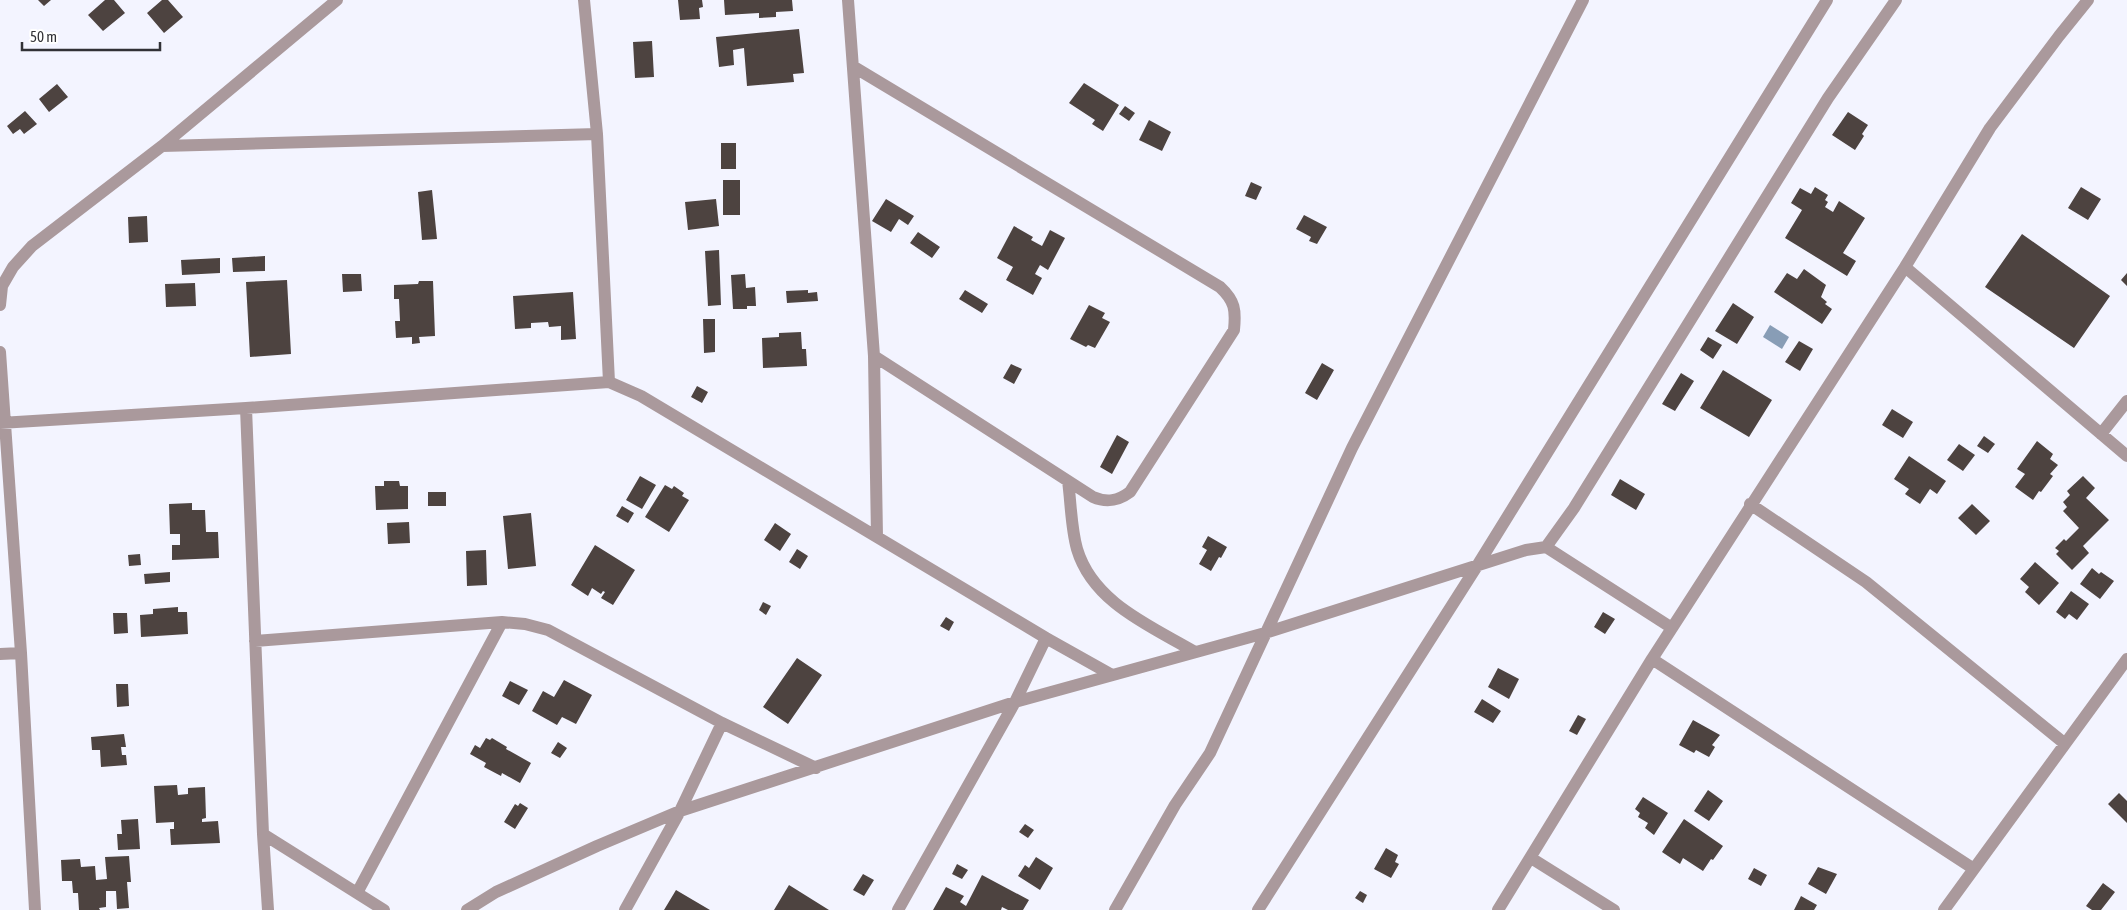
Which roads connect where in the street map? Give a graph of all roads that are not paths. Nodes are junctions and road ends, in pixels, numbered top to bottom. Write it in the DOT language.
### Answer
graph roads {
  1 [pos="337,0"];
  2 [pos="584,0"];
  3 [pos="848,0"];
  4 [pos="1582,0"];
  5 [pos="1827,0"];
  6 [pos="1896,0"];
  7 [pos="2088,0"];
  8 [pos="854,67"];
  9 [pos="596,134"];
  10 [pos="162,146"];
  11 [pos="1905,266"];
  12 [pos="0,305"];
  13 [pos="0,352"];
  14 [pos="874,356"];
  15 [pos="610,382"];
  16 [pos="2127,401"];
  17 [pos="246,408"];
  18 [pos="2,423"];
  19 [pos="2101,434"];
  20 [pos="2127,456"];
  21 [pos="1068,481"];
  22 [pos="1750,504"];
  23 [pos="877,537"];
  24 [pos="1546,547"];
  25 [pos="1477,566"];
  26 [pos="502,622"];
  27 [pos="1672,628"];
  28 [pos="1264,633"];
  29 [pos="1046,638"];
  30 [pos="255,642"];
  31 [pos="21,652"];
  32 [pos="1195,652"];
  33 [pos="0,654"];
  34 [pos="1652,659"];
  35 [pos="2127,659"];
  36 [pos="1112,675"];
  37 [pos="1015,702"];
  38 [pos="722,724"];
  39 [pos="2064,743"];
  40 [pos="816,768"];
  41 [pos="680,811"];
  42 [pos="263,834"];
  43 [pos="1531,858"];
  44 [pos="1974,869"];
  45 [pos="357,893"];
  46 [pos="35,910"];
  47 [pos="268,910"];
  48 [pos="384,910"];
  49 [pos="467,910"];
  50 [pos="625,910"];
  51 [pos="898,910"];
  52 [pos="1115,910"];
  53 [pos="1258,910"];
  54 [pos="1498,910"];
  55 [pos="1614,910"];
  56 [pos="1944,910"];
  1 -- 10 [label="street"];
  2 -- 9 [label="street"];
  3 -- 8 [label="street"];
  4 -- 28 [label="street"];
  5 -- 25 [label="street"];
  6 -- 24 [label="street"];
  7 -- 11 [label="street"];
  8 -- 14 [label="street"];
  8 -- 21 [label="street"];
  9 -- 10 [label="street"];
  9 -- 15 [label="street"];
  10 -- 12 [label="street"];
  11 -- 19 [label="street"];
  11 -- 22 [label="street"];
  13 -- 18 [label="street"];
  14 -- 21 [label="street"];
  14 -- 23 [label="street"];
  15 -- 17 [label="street"];
  15 -- 23 [label="street"];
  16 -- 19 [label="street"];
  17 -- 18 [label="street"];
  17 -- 30 [label="street"];
  18 -- 31 [label="street"];
  19 -- 20 [label="street"];
  21 -- 32 [label="street"];
  22 -- 27 [label="street"];
  22 -- 39 [label="street"];
  23 -- 29 [label="street"];
  24 -- 25 [label="street"];
  24 -- 27 [label="street"];
  25 -- 28 [label="street"];
  25 -- 53 [label="street"];
  26 -- 30 [label="street"];
  26 -- 38 [label="street"];
  26 -- 45 [label="street"];
  27 -- 34 [label="street"];
  28 -- 32 [label="street"];
  28 -- 52 [label="street"];
  29 -- 36 [label="street"];
  29 -- 37 [label="street"];
  30 -- 42 [label="street"];
  31 -- 33 [label="street"];
  31 -- 46 [label="street"];
  32 -- 36 [label="street"];
  34 -- 43 [label="street"];
  34 -- 44 [label="street"];
  35 -- 39 [label="street"];
  36 -- 37 [label="street"];
  37 -- 40 [label="street"];
  37 -- 51 [label="street"];
  38 -- 40 [label="street"];
  38 -- 41 [label="street"];
  39 -- 44 [label="street"];
  40 -- 41 [label="street"];
  41 -- 49 [label="street"];
  41 -- 50 [label="street"];
  42 -- 45 [label="street"];
  42 -- 47 [label="street"];
  43 -- 54 [label="street"];
  43 -- 55 [label="street"];
  44 -- 56 [label="street"];
  45 -- 48 [label="street"];
}
